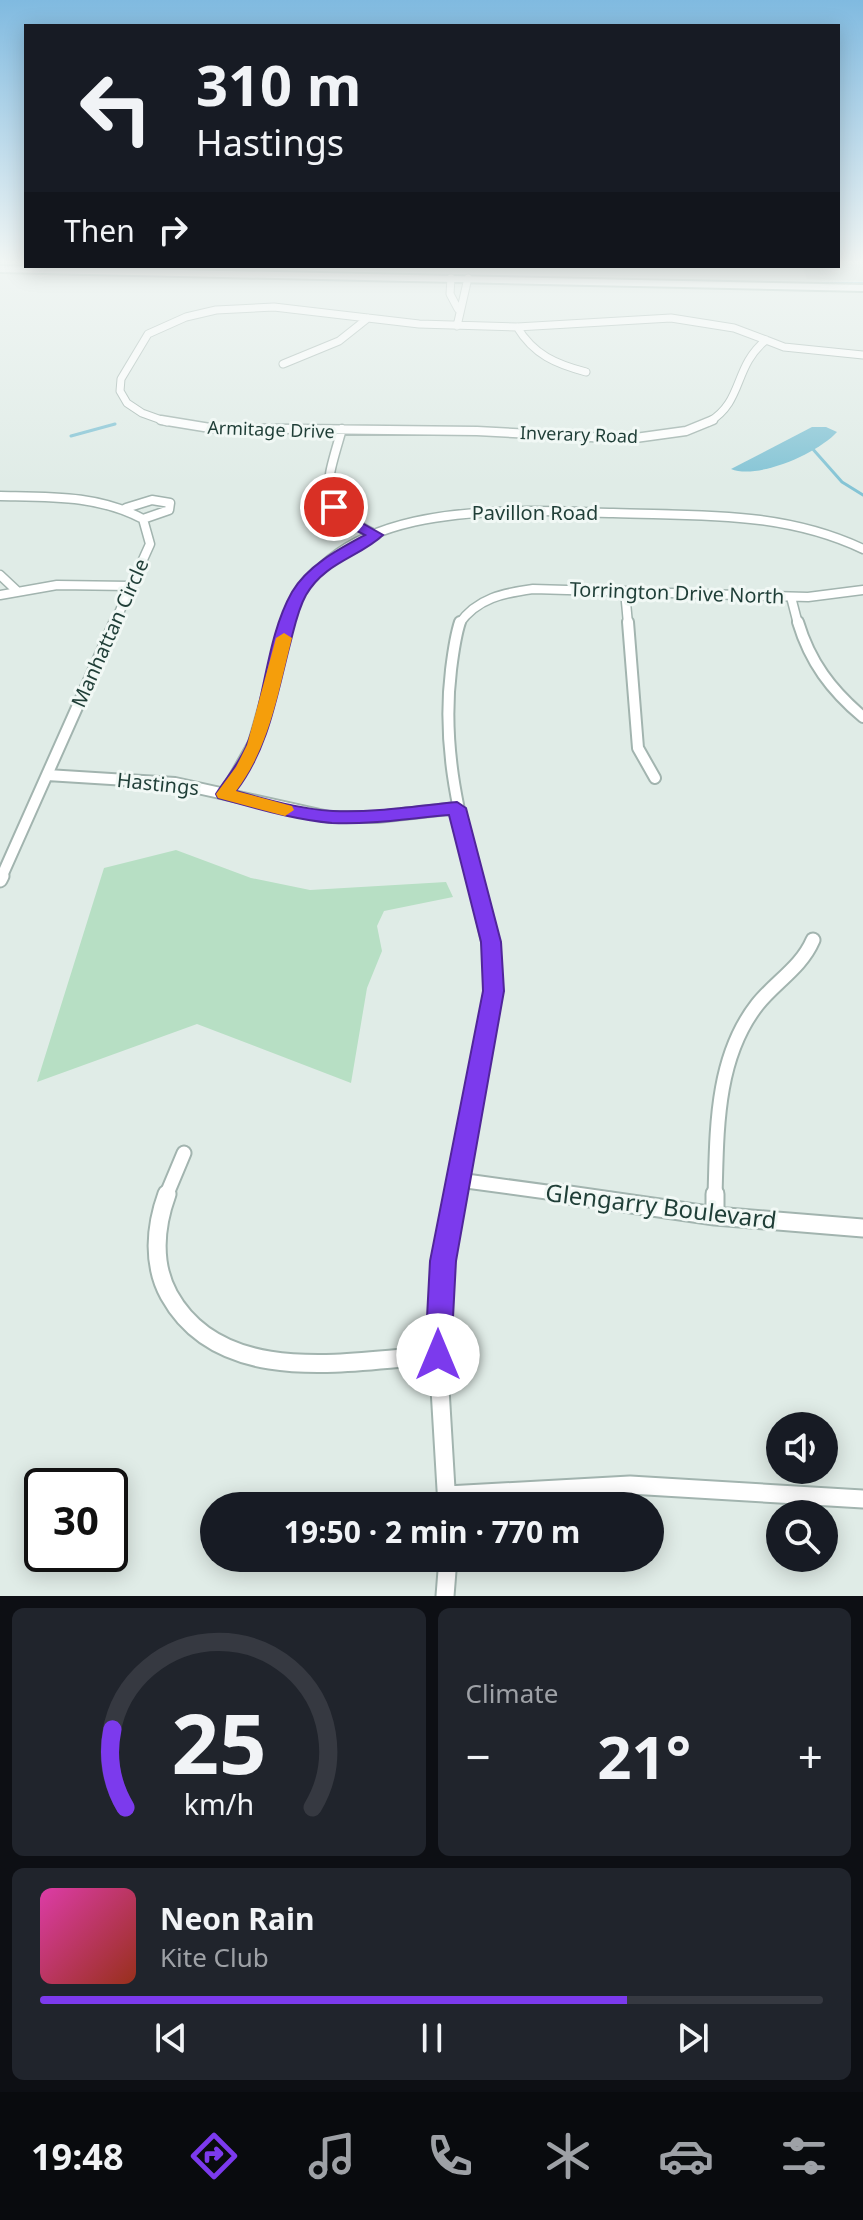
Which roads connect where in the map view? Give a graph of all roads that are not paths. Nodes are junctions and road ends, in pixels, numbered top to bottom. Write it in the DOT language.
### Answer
graph roads {
  1 [pos="148,334"];
  2 [pos="352,334"];
  3 [pos="521,334"];
  4 [pos="751,334"];
  5 [pos="766,340"];
  6 [pos="863,355"];
  7 [pos="283,364"];
  8 [pos="586,372"];
  9 [pos="342,429"];
  10 [pos="0,496"];
  11 [pos="126,508"];
  12 [pos="143,519"];
  13 [pos="376,535"];
  14 [pos="863,549"];
  15 [pos="0,575"];
  16 [pos="131,586"];
  17 [pos="16,590"];
  18 [pos="863,590"];
  19 [pos="625,591"];
  20 [pos="0,595"];
  21 [pos="791,597"];
  22 [pos="863,717"];
  23 [pos="47,775"];
  24 [pos="655,778"];
  25 [pos="225,794"];
  26 [pos="457,808"];
  27 [pos="0,880"];
  28 [pos="813,940"];
  29 [pos="184,1153"];
  30 [pos="459,1180"];
  31 [pos="715,1216"];
  32 [pos="863,1228"];
  33 [pos="438,1355"];
  34 [pos="447,1492"];
  35 [pos="545,1492"];
  36 [pos="863,1499"];
  37 [pos="447,1572"];
  38 [pos="445,1596"];
  1 -- 9 [label="street, Armitage Drive"];
  2 -- 7 [label="street"];
  3 -- 8 [label="street"];
  4 -- 5 [label="street"];
  5 -- 6 [label="street"];
  5 -- 9 [label="street, Inverary Road"];
  9 -- 13 [label="street, Armitage Drive"];
  10 -- 11 [label="street"];
  11 -- 12 [label="street"];
  11 -- 12 [label="street"];
  12 -- 16 [label="street, Manhattan Circle"];
  13 -- 14 [label="street, Pavillon Road"];
  13 -- 25 [label="street, Pavillon Road"];
  15 -- 17 [label="street"];
  16 -- 17 [label="street"];
  16 -- 23 [label="street, Manhattan Circle"];
  17 -- 20 [label="street"];
  18 -- 21 [label="street, Torrington Drive North"];
  19 -- 21 [label="street, Torrington Drive North"];
  19 -- 24 [label="street"];
  19 -- 26 [label="street, Torrington Drive North"];
  21 -- 22 [label="street"];
  23 -- 25 [label="street, Hastings"];
  23 -- 27 [label="street, Manhattan Circle"];
  25 -- 26 [label="street, Hastings"];
  26 -- 30 [label="street"];
  28 -- 31 [label="street"];
  29 -- 33 [label="street"];
  30 -- 31 [label="street, Glengarry Boulevard"];
  30 -- 33 [label="street"];
  31 -- 32 [label="street, Glengarry Boulevard"];
  33 -- 34 [label="street"];
  35 -- 36 [label="street"];
  37 -- 38 [label="street"];
}
